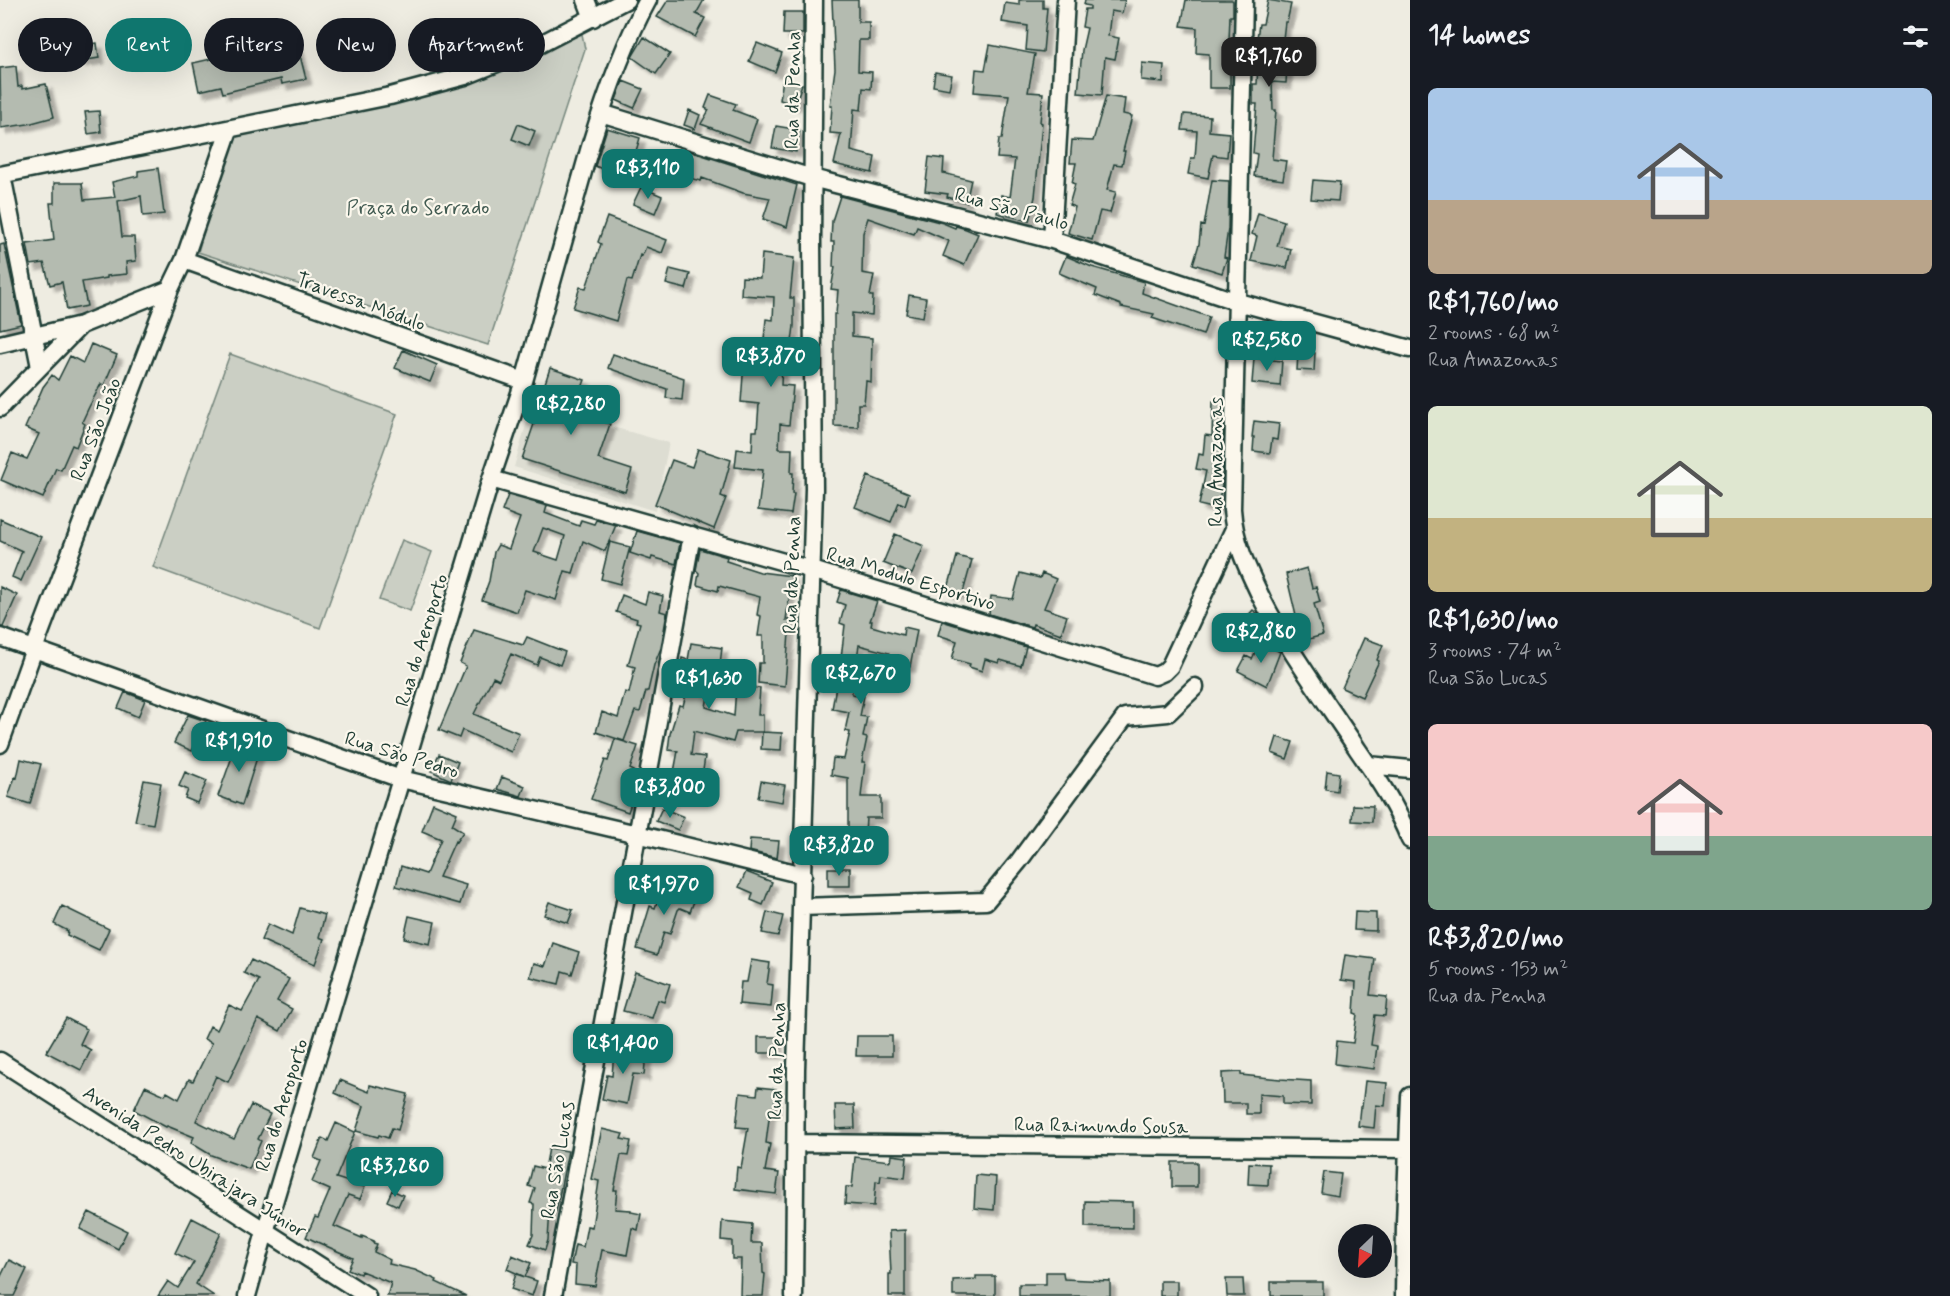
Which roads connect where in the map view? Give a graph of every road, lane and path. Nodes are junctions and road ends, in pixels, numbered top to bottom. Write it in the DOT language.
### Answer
graph roads {
  1 [pos="586,0"];
  2 [pos="626,0"];
  3 [pos="648,0"];
  4 [pos="814,0"];
  5 [pos="1065,0"];
  6 [pos="1244,0"];
  7 [pos="593,18"];
  8 [pos="601,113"];
  9 [pos="229,130"];
  10 [pos="1,175"];
  11 [pos="812,178"];
  12 [pos="1052,240"];
  13 [pos="184,260"];
  14 [pos="170,289"];
  15 [pos="1238,302"];
  16 [pos="81,325"];
  17 [pos="34,337"];
  18 [pos="0,344"];
  19 [pos="1410,349"];
  20 [pos="40,366"];
  21 [pos="524,381"];
  22 [pos="0,408"];
  23 [pos="492,479"];
  24 [pos="1234,529"];
  25 [pos="692,535"];
  26 [pos="812,570"];
  27 [pos="0,637"];
  28 [pos="34,649"];
  29 [pos="1195,687"];
  30 [pos="0,744"];
  31 [pos="1368,765"];
  32 [pos="1410,770"];
  33 [pos="401,779"];
  34 [pos="637,834"];
  35 [pos="1410,840"];
  36 [pos="803,875"];
  37 [pos="801,907"];
  38 [pos="0,1061"];
  39 [pos="1410,1096"];
  40 [pos="795,1143"];
  41 [pos="1407,1149"];
  42 [pos="265,1232"];
  43 [pos="247,1296"];
  44 [pos="367,1296"];
  45 [pos="553,1296"];
  46 [pos="794,1296"];
  47 [pos="1404,1296"];
  1 -- 7 [label="street"];
  2 -- 7 [label="street"];
  3 -- 8 [label="street, Rua do Aeroporto"];
  4 -- 11 [label="street, Rua da Penha"];
  5 -- 12 [label="street"];
  6 -- 15 [label="street, Rua Amazonas"];
  7 -- 9 [label="street"];
  8 -- 11 [label="street, Rua São Paulo"];
  8 -- 21 [label="street, Rua do Aeroporto"];
  9 -- 10 [label="street"];
  9 -- 13 [label="street, Rua São João"];
  10 -- 17 [label="street"];
  11 -- 12 [label="street, Rua São Paulo"];
  11 -- 26 [label="street, Rua da Penha"];
  12 -- 15 [label="street, Rua São Paulo"];
  13 -- 14 [label="street, Rua São João"];
  13 -- 21 [label="street, Travessa Módulo"];
  14 -- 16 [label="street"];
  14 -- 28 [label="street, Rua São João"];
  15 -- 19 [label="street, Rua São Paulo"];
  15 -- 24 [label="street, Rua Amazonas"];
  16 -- 17 [label="street"];
  16 -- 20 [label="street"];
  17 -- 18 [label="street"];
  17 -- 20 [label="street"];
  20 -- 22 [label="street"];
  21 -- 23 [label="street, Rua do Aeroporto"];
  23 -- 25 [label="street, Rua Modulo Esportivo"];
  23 -- 33 [label="street, Rua do Aeroporto"];
  24 -- 26 [label="street, Rua Modulo Esportivo"];
  24 -- 31 [label="street, Rua Amazonas"];
  25 -- 26 [label="street, Rua Modulo Esportivo"];
  25 -- 34 [label="street, Rua São Lucas"];
  26 -- 36 [label="street, Rua da Penha"];
  27 -- 28 [label="street, Rua São Pedro"];
  28 -- 30 [label="street, Rua São João"];
  28 -- 33 [label="street, Rua São Pedro"];
  29 -- 37 [label="street"];
  31 -- 32 [label="street"];
  31 -- 35 [label="street, Rua Amazonas"];
  33 -- 34 [label="street, Rua São Pedro"];
  33 -- 42 [label="street, Rua do Aeroporto"];
  34 -- 36 [label="street, Rua São Pedro"];
  34 -- 45 [label="street, Rua São Lucas"];
  36 -- 37 [label="street, Rua da Penha"];
  37 -- 40 [label="street, Rua da Penha"];
  38 -- 42 [label="street, Avenida Pedro Ubirajara Júnior"];
  39 -- 41 [label="street"];
  40 -- 41 [label="street, Rua Raimundo Sousa"];
  40 -- 46 [label="street, Rua da Penha"];
  41 -- 47 [label="street"];
  42 -- 43 [label="street, Rua do Aeroporto"];
  42 -- 44 [label="street, Avenida Pedro Ubirajara Júnior"];
}
